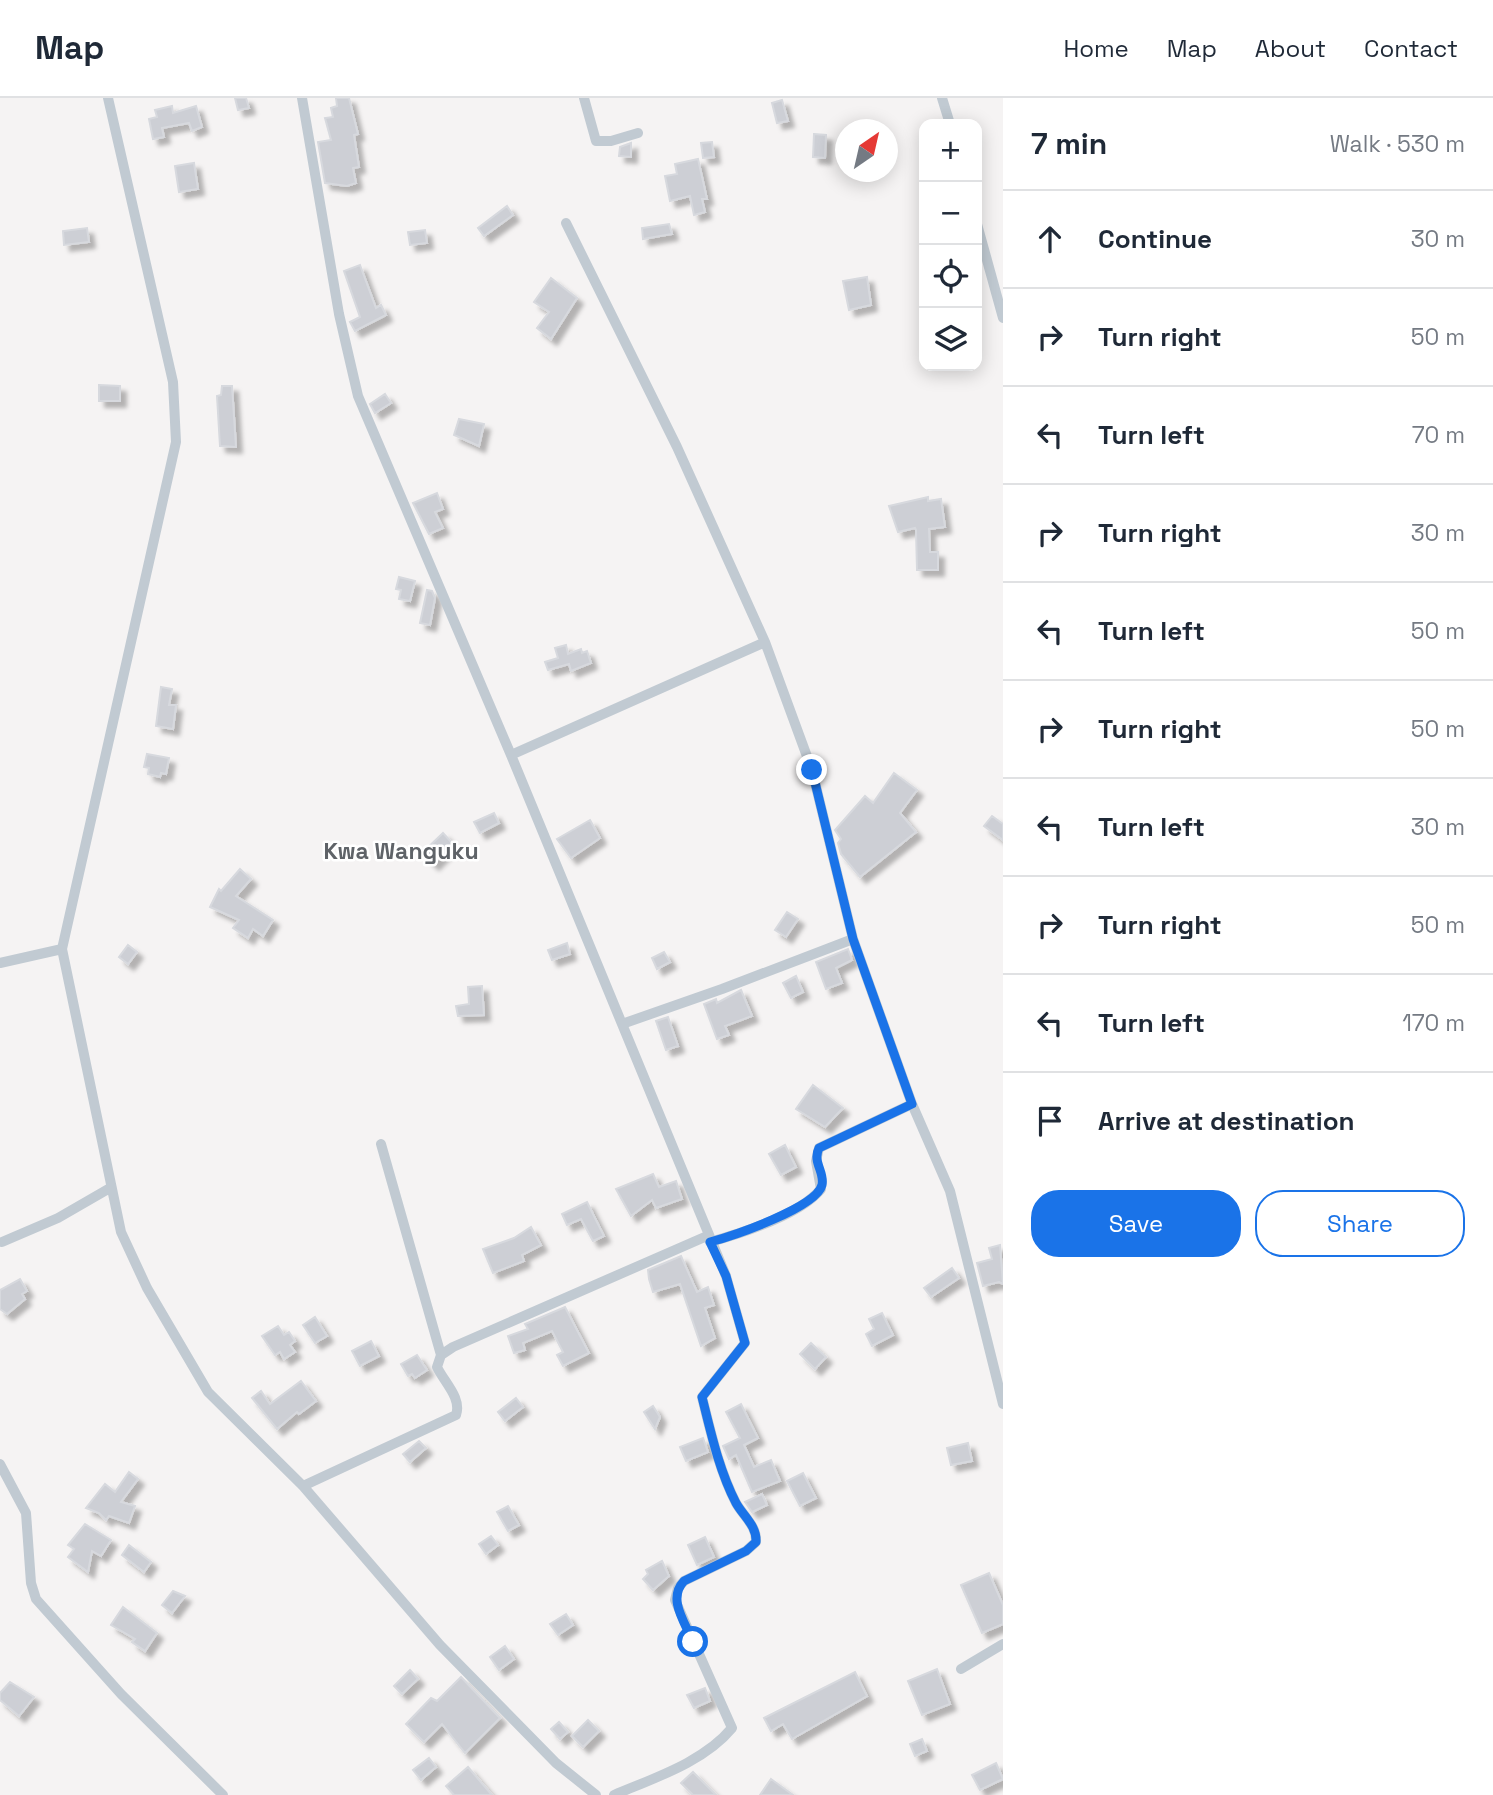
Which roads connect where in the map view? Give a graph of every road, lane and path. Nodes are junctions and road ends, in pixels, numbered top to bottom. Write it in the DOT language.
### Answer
graph roads {
  1 [pos="108,98"];
  2 [pos="302,98"];
  3 [pos="584,98"];
  4 [pos="943,98"];
  5 [pos="949,119"];
  6 [pos="638,133"];
  7 [pos="566,223"];
  8 [pos="982,243"];
  9 [pos="1003,318"];
  10 [pos="765,642"];
  11 [pos="511,755"];
  12 [pos="853,939"];
  13 [pos="62,949"];
  14 [pos="0,963"];
  15 [pos="622,1024"];
  16 [pos="912,1104"];
  17 [pos="381,1144"];
  18 [pos="110,1188"];
  19 [pos="708,1239"];
  20 [pos="1,1244"];
  21 [pos="441,1355"];
  22 [pos="1003,1404"];
  23 [pos="0,1464"];
  24 [pos="303,1486"];
  25 [pos="1003,1644"];
  26 [pos="961,1669"];
  27 [pos="223,1795"];
  28 [pos="596,1795"];
  29 [pos="614,1795"];
  1 -- 13 [label="street"];
  2 -- 11 [label="street"];
  3 -- 6 [label="street"];
  4 -- 5 [label="street"];
  7 -- 10 [label="street"];
  8 -- 9 [label="street"];
  10 -- 11 [label="street"];
  10 -- 12 [label="street"];
  11 -- 15 [label="street"];
  12 -- 15 [label="street"];
  12 -- 16 [label="street"];
  13 -- 14 [label="street"];
  13 -- 18 [label="street"];
  15 -- 19 [label="street"];
  16 -- 19 [label="street"];
  16 -- 22 [label="street"];
  17 -- 21 [label="street"];
  18 -- 20 [label="street"];
  18 -- 24 [label="street"];
  19 -- 21 [label="street"];
  19 -- 29 [label="street"];
  21 -- 24 [label="street"];
  23 -- 27 [label="street"];
  24 -- 28 [label="street"];
  25 -- 26 [label="street"];
}
